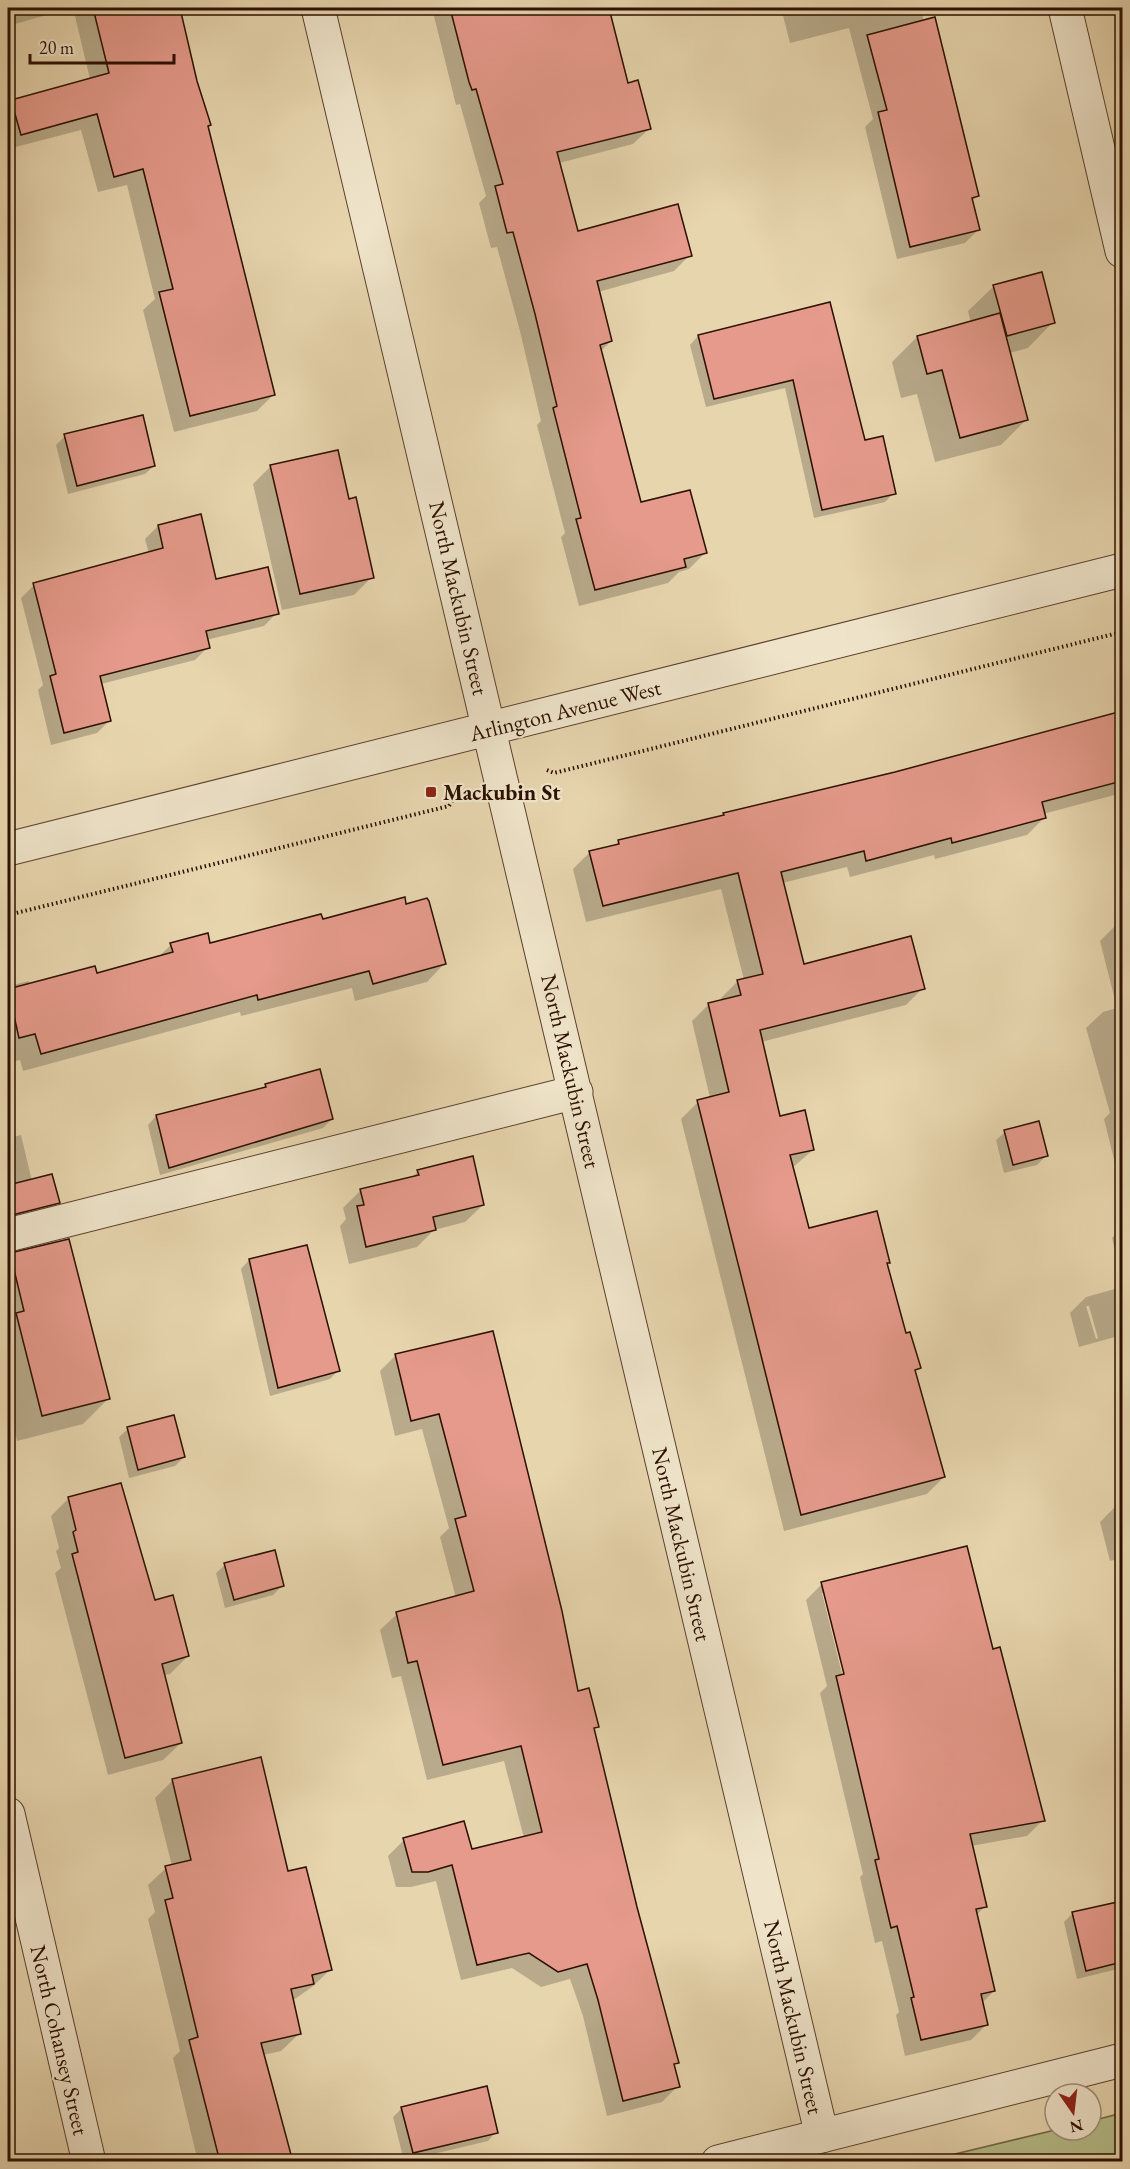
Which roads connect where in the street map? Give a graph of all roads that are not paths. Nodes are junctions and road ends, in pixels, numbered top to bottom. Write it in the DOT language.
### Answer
graph roads {
  1 [pos="318,8"];
  2 [pos="1065,8"];
  3 [pos="1122,251"];
  4 [pos="1122,570"];
  5 [pos="490,729"];
  6 [pos="8,849"];
  7 [pos="576,1092"];
  8 [pos="8,1235"];
  9 [pos="8,1814"];
  10 [pos="1122,2060"];
  11 [pos="822,2136"];
  12 [pos="89,2162"];
  13 [pos="718,2162"];
  1 -- 5 [label="street, North Mackubin Street"];
  2 -- 3 [label="street"];
  4 -- 5 [label="street, Arlington Avenue West"];
  5 -- 6 [label="street, Arlington Avenue West"];
  5 -- 7 [label="street, North Mackubin Street"];
  7 -- 8 [label="street"];
  7 -- 11 [label="street, North Mackubin Street"];
  9 -- 12 [label="street, North Cohansey Street"];
  10 -- 11 [label="street"];
  11 -- 13 [label="street"];
}
